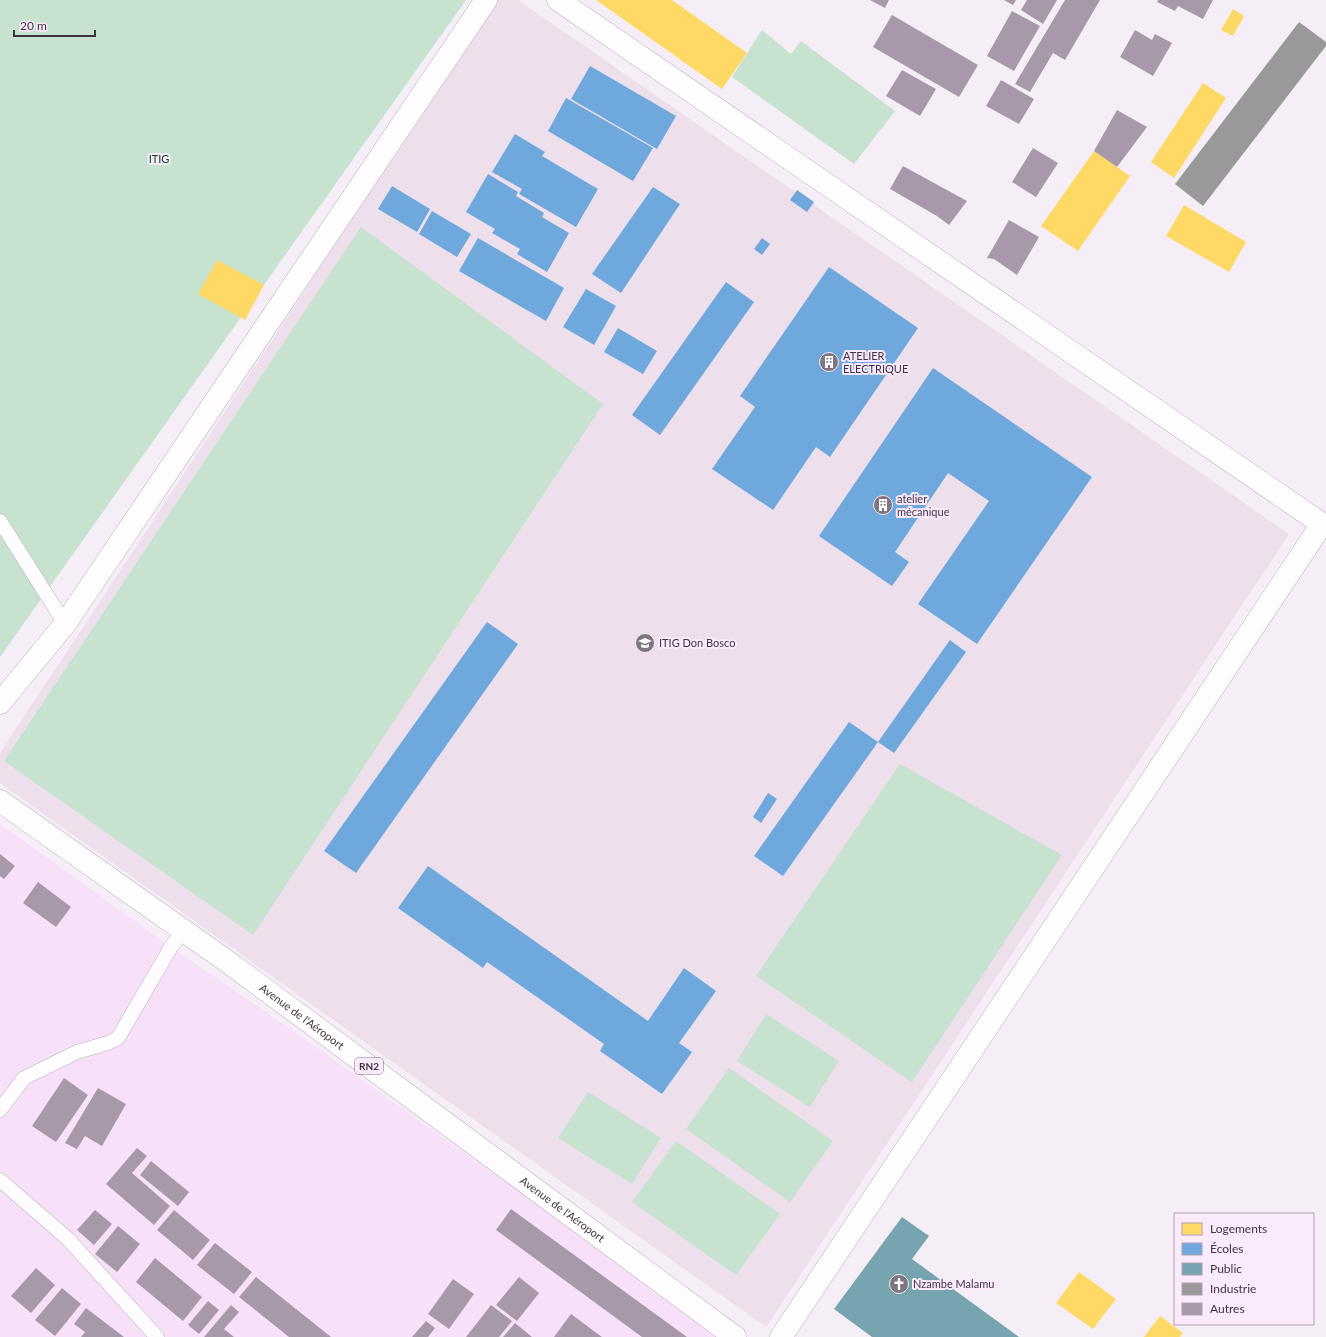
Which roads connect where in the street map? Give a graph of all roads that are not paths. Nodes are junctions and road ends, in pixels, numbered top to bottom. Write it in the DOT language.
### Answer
graph roads {
  1 [pos="486,0"];
  2 [pos="558,0"];
  3 [pos="0,521"];
  4 [pos="1324,522"];
  5 [pos="65,624"];
  6 [pos="0,703"];
  7 [pos="0,801"];
  8 [pos="184,930"];
  9 [pos="0,1110"];
  10 [pos="0,1180"];
  11 [pos="157,1337"];
  12 [pos="735,1337"];
  13 [pos="780,1337"];
  1 -- 5 [label="main road"];
  2 -- 4 [label="main road"];
  3 -- 5 [label="lane"];
  4 -- 13 [label="main road"];
  5 -- 6 [label="main road"];
  7 -- 8 [label="main road, Avenue de l'Aéroport / RN2"];
  8 -- 9 [label="lane"];
  8 -- 12 [label="main road, Avenue de l'Aéroport / RN2"];
  10 -- 11 [label="lane"];
}
